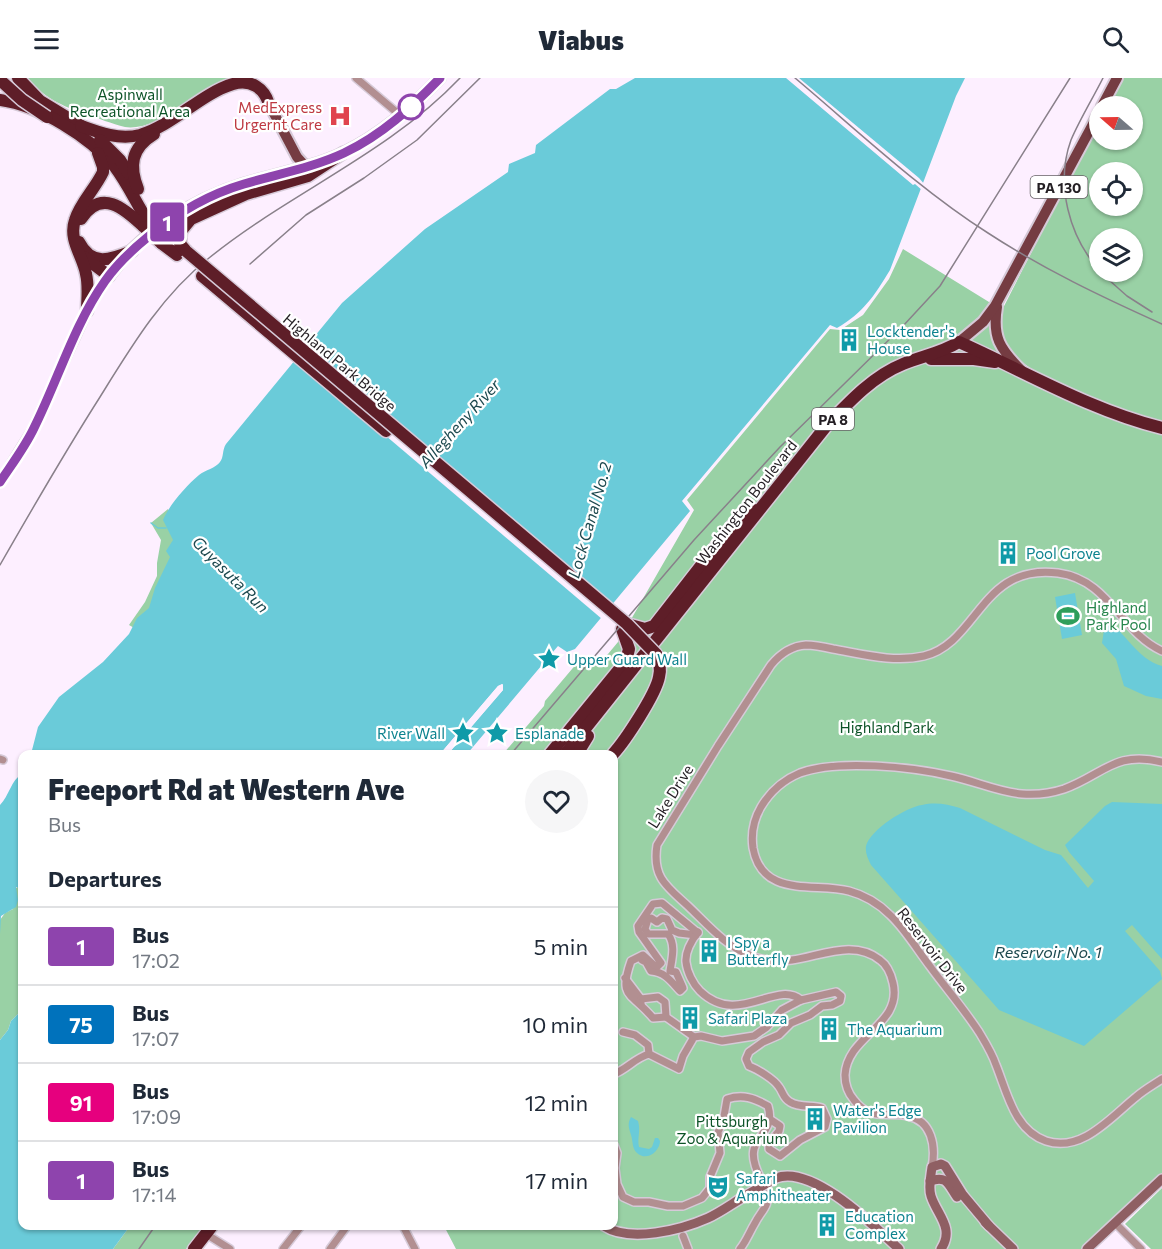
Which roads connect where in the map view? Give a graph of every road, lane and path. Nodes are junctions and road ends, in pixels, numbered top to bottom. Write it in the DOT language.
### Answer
graph roads {
  1 [pos="18,78"];
  2 [pos="356,78"];
  3 [pos="440,78"];
  4 [pos="1117,78"];
  5 [pos="0,80"];
  6 [pos="0,93"];
  7 [pos="1107,96"];
  8 [pos="0,100"];
  9 [pos="269,104"];
  10 [pos="50,113"];
  11 [pos="401,116"];
  12 [pos="81,126"];
  13 [pos="1089,131"];
  14 [pos="289,142"];
  15 [pos="343,153"];
  16 [pos="306,167"];
  17 [pos="109,170"];
  18 [pos="284,173"];
  19 [pos="138,189"];
  20 [pos="149,223"];
  21 [pos="132,251"];
  22 [pos="79,252"];
  23 [pos="182,253"];
  24 [pos="100,260"];
  25 [pos="112,272"];
  26 [pos="999,299"];
  27 [pos="86,315"];
  28 [pos="959,342"];
  29 [pos="918,358"];
  30 [pos="1017,368"];
  31 [pos="1162,429"];
  32 [pos="0,482"];
  33 [pos="767,500"];
  34 [pos="624,626"];
  35 [pos="1162,651"];
  36 [pos="652,654"];
  37 [pos="553,750"];
  38 [pos="568,750"];
  39 [pos="581,750"];
  40 [pos="609,750"];
  41 [pos="616,750"];
  42 [pos="1162,762"];
  43 [pos="674,912"];
  44 [pos="667,919"];
  45 [pos="698,933"];
  46 [pos="636,960"];
  47 [pos="801,1000"];
  48 [pos="641,1002"];
  49 [pos="666,1017"];
  50 [pos="623,1032"];
  51 [pos="693,1037"];
  52 [pos="649,1054"];
  53 [pos="618,1072"];
  54 [pos="1162,1079"];
  55 [pos="771,1119"];
  56 [pos="786,1154"];
  57 [pos="785,1163"];
  58 [pos="932,1167"];
  59 [pos="761,1179"];
  60 [pos="1162,1179"];
  61 [pos="930,1181"];
  62 [pos="618,1186"];
  63 [pos="768,1192"];
  64 [pos="1115,1223"];
  65 [pos="989,1226"];
  66 [pos="209,1230"];
  67 [pos="298,1230"];
  68 [pos="344,1230"];
  69 [pos="405,1230"];
  70 [pos="611,1230"];
  71 [pos="683,1236"];
  72 [pos="194,1249"];
  73 [pos="230,1249"];
  74 [pos="283,1249"];
  75 [pos="330,1249"];
  76 [pos="415,1249"];
  77 [pos="688,1249"];
  78 [pos="740,1249"];
  79 [pos="899,1249"];
  80 [pos="941,1249"];
  81 [pos="1013,1249"];
  82 [pos="1087,1249"];
  83 [pos="1141,1249"];
  1 -- 10 [label="highway"];
  2 -- 11 [label="street"];
  3 -- 11 [label="main road"];
  4 -- 7 [label="main road"];
  5 -- 10 [label="highway, bridge"];
  6 -- 10 [label="highway"];
  8 -- 10 [label="highway, bridge"];
  9 -- 12 [label="highway"];
  9 -- 14 [label="main road"];
  9 -- 19 [label="highway"];
  10 -- 12 [label="highway, Highland Park Bridge"];
  10 -- 17 [label="highway, Highland Park Bridge"];
  11 -- 15 [label="main road"];
  12 -- 19 [label="highway, Highland Park Bridge"];
  13 -- 26 [label="main road, PA 130"];
  14 -- 16 [label="main road"];
  14 -- 18 [label="main road"];
  15 -- 16 [label="main road"];
  15 -- 23 [label="highway"];
  16 -- 18 [label="main road"];
  17 -- 20 [label="highway, Highland Park Bridge"];
  17 -- 22 [label="highway"];
  18 -- 21 [label="main road"];
  19 -- 20 [label="highway, Highland Park Bridge"];
  20 -- 23 [label="highway, Highland Park Bridge, bridge"];
  20 -- 24 [label="highway"];
  21 -- 24 [label="highway"];
  21 -- 25 [label="main road"];
  22 -- 25 [label="highway"];
  22 -- 27 [label="highway"];
  23 -- 34 [label="highway, Highland Park Bridge"];
  24 -- 25 [label="highway"];
  25 -- 27 [label="main road"];
  26 -- 28 [label="main road, PA 130"];
  26 -- 30 [label="main road"];
  27 -- 32 [label="main road"];
  28 -- 29 [label="highway, Washington Boulevard / PA 8"];
  28 -- 30 [label="highway, PA 8"];
  29 -- 30 [label="highway, PA 8"];
  29 -- 33 [label="highway, Washington Boulevard / PA 8"];
  30 -- 31 [label="highway, PA 8"];
  33 -- 34 [label="highway"];
  33 -- 36 [label="highway, Washington Boulevard / PA 8"];
  34 -- 36 [label="highway, Highland Park Bridge"];
  34 -- 37 [label="highway"];
  35 -- 58 [label="street, Lake Drive"];
  36 -- 38 [label="highway, Washington Boulevard / PA 8"];
  36 -- 39 [label="highway"];
  36 -- 40 [label="highway"];
  36 -- 41 [label="highway"];
  42 -- 54 [label="street, Reservoir Drive"];
  43 -- 44 [label="street"];
  43 -- 45 [label="street"];
  43 -- 46 [label="street"];
  44 -- 45 [label="street"];
  44 -- 46 [label="street"];
  45 -- 47 [label="street"];
  46 -- 48 [label="street"];
  47 -- 51 [label="street"];
  47 -- 56 [label="street"];
  48 -- 49 [label="street"];
  48 -- 49 [label="street"];
  49 -- 51 [label="street"];
  50 -- 52 [label="street"];
  51 -- 52 [label="street"];
  52 -- 53 [label="street"];
  55 -- 56 [label="street"];
  55 -- 59 [label="street"];
  55 -- 62 [label="street"];
  56 -- 57 [label="street"];
  58 -- 61 [label="main road"];
  58 -- 65 [label="main road"];
  60 -- 64 [label="main road"];
  61 -- 65 [label="main road"];
  61 -- 80 [label="main road"];
  63 -- 78 [label="street"];
  64 -- 82 [label="main road"];
  64 -- 83 [label="street"];
  65 -- 81 [label="main road"];
  66 -- 72 [label="highway"];
  66 -- 73 [label="street"];
  67 -- 74 [label="street"];
  68 -- 75 [label="street"];
  69 -- 76 [label="street"];
  70 -- 79 [label="main road, bridge"];
  71 -- 77 [label="street"];
}
